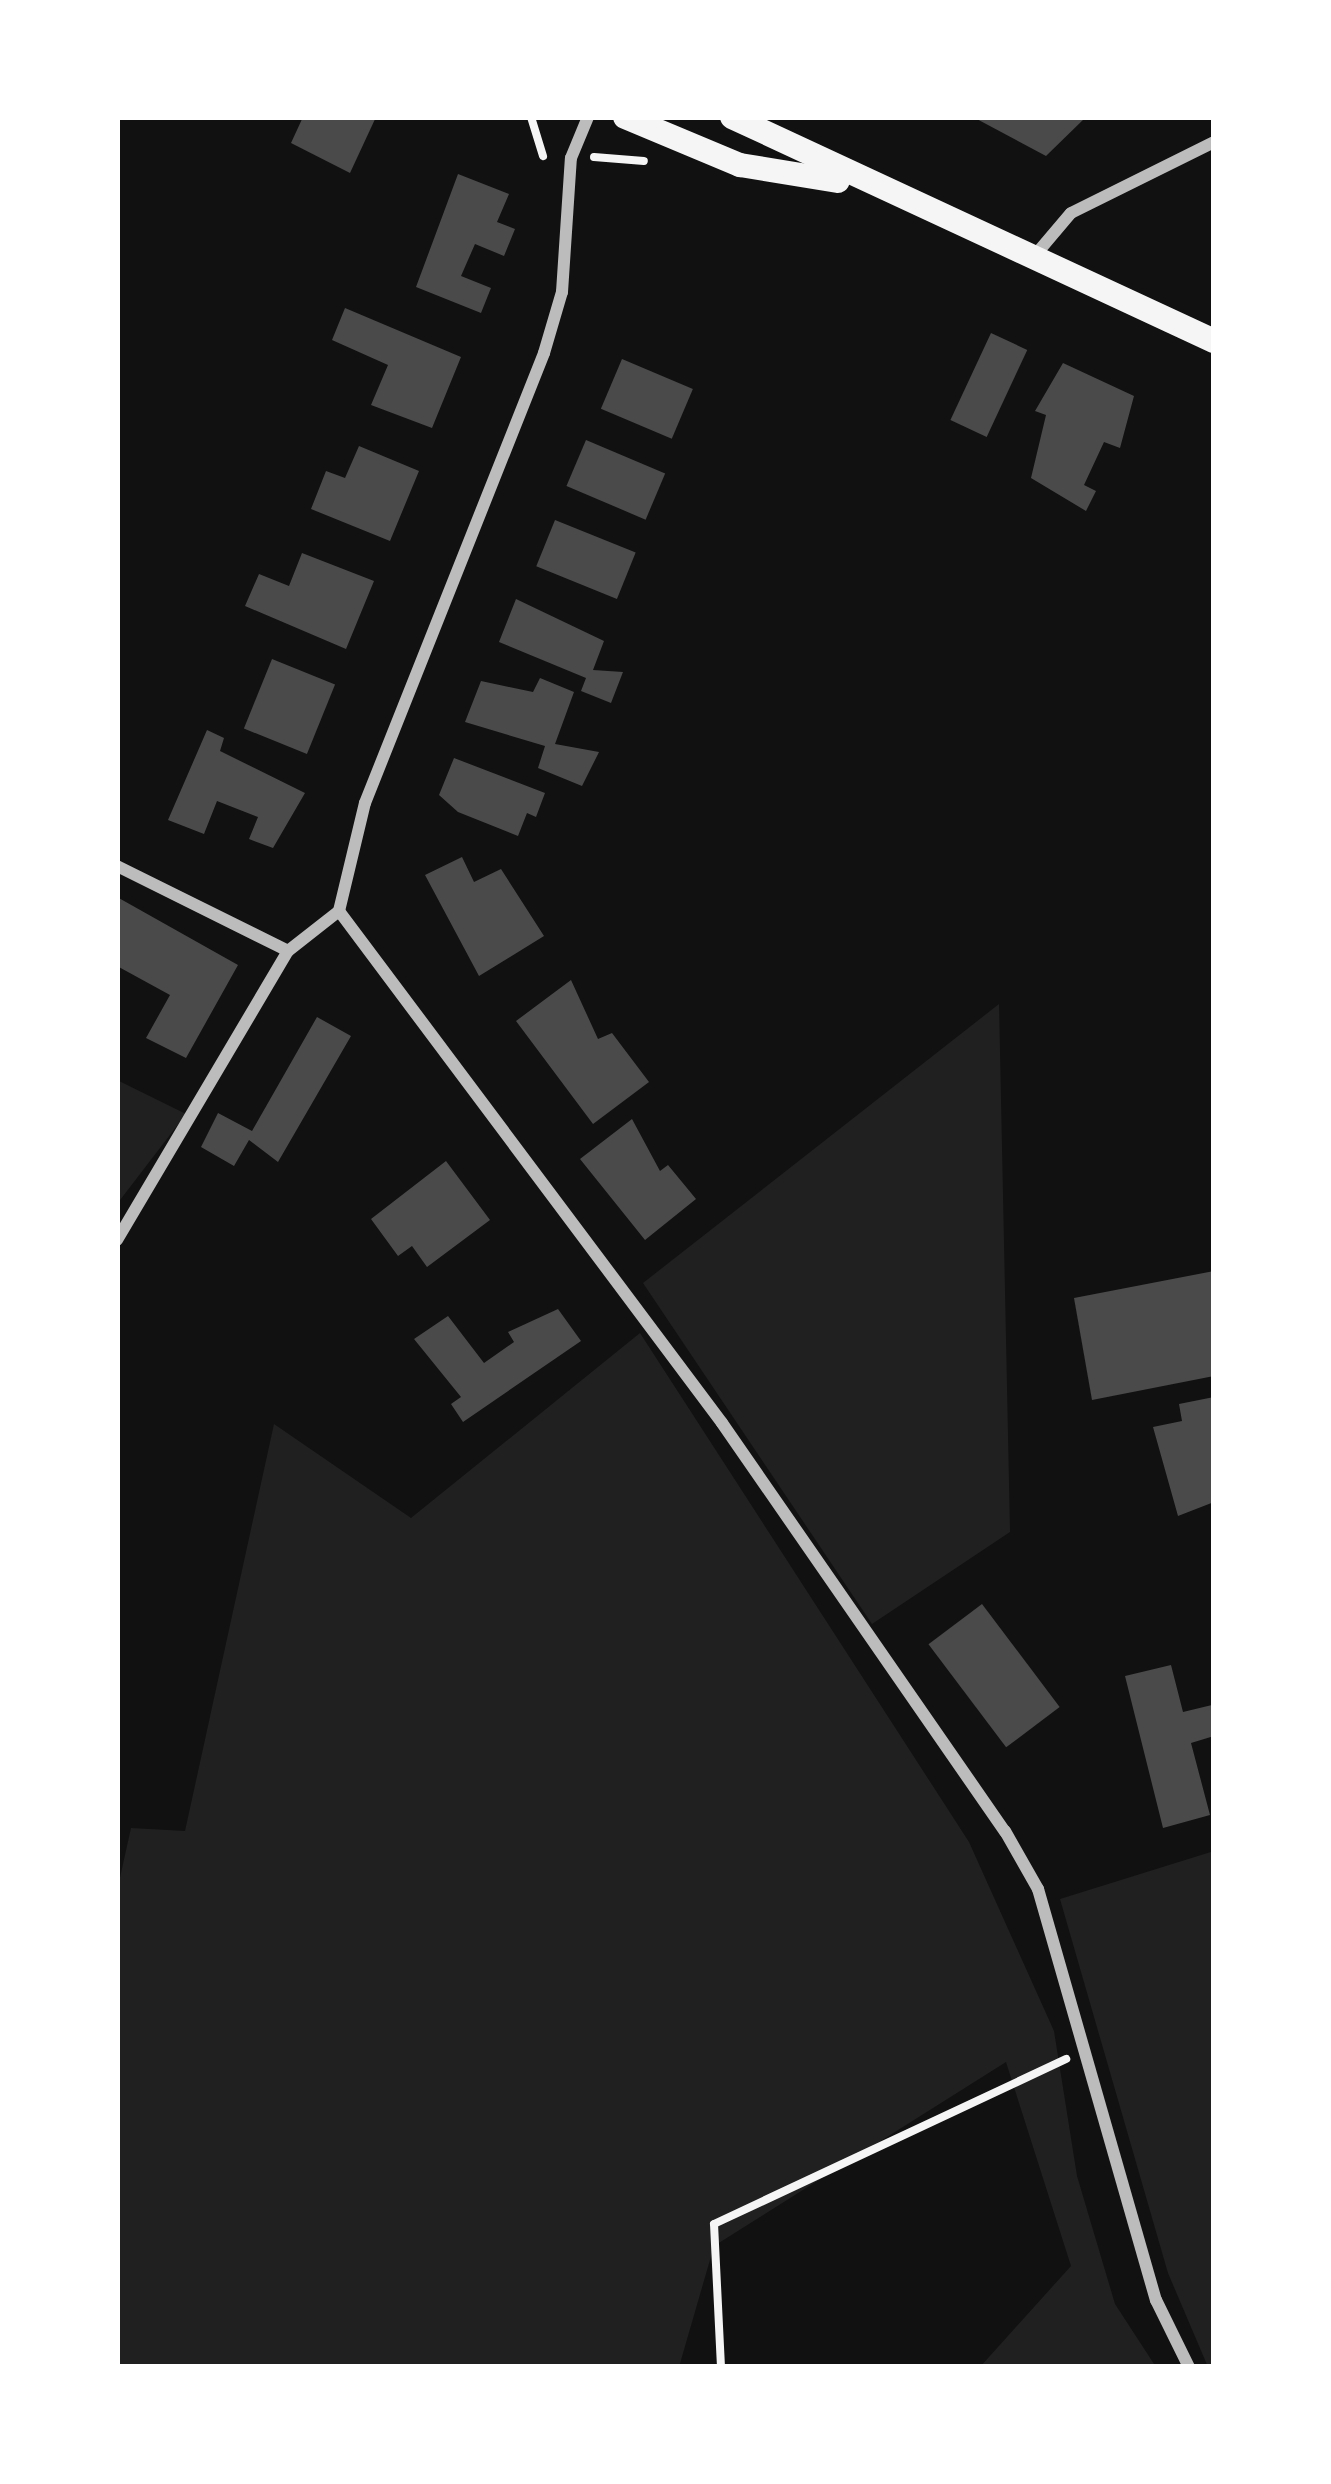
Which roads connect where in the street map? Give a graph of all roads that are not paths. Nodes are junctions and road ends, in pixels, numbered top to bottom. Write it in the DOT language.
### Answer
graph roads {
  1 [pos="588,117"];
  2 [pos="625,117"];
  3 [pos="732,117"];
  4 [pos="1214,142"];
  5 [pos="858,184"];
  6 [pos="1032,259"];
  7 [pos="1214,341"];
  8 [pos="117,866"];
  9 [pos="339,911"];
  10 [pos="288,951"];
  11 [pos="117,1240"];
  12 [pos="1189,2367"];
  1 -- 9 [label="street"];
  2 -- 5 [label="main road"];
  3 -- 5 [label="main road"];
  4 -- 6 [label="street"];
  5 -- 6 [label="main road"];
  6 -- 7 [label="main road"];
  8 -- 10 [label="street"];
  9 -- 10 [label="street"];
  9 -- 12 [label="street"];
  10 -- 11 [label="street"];
}
